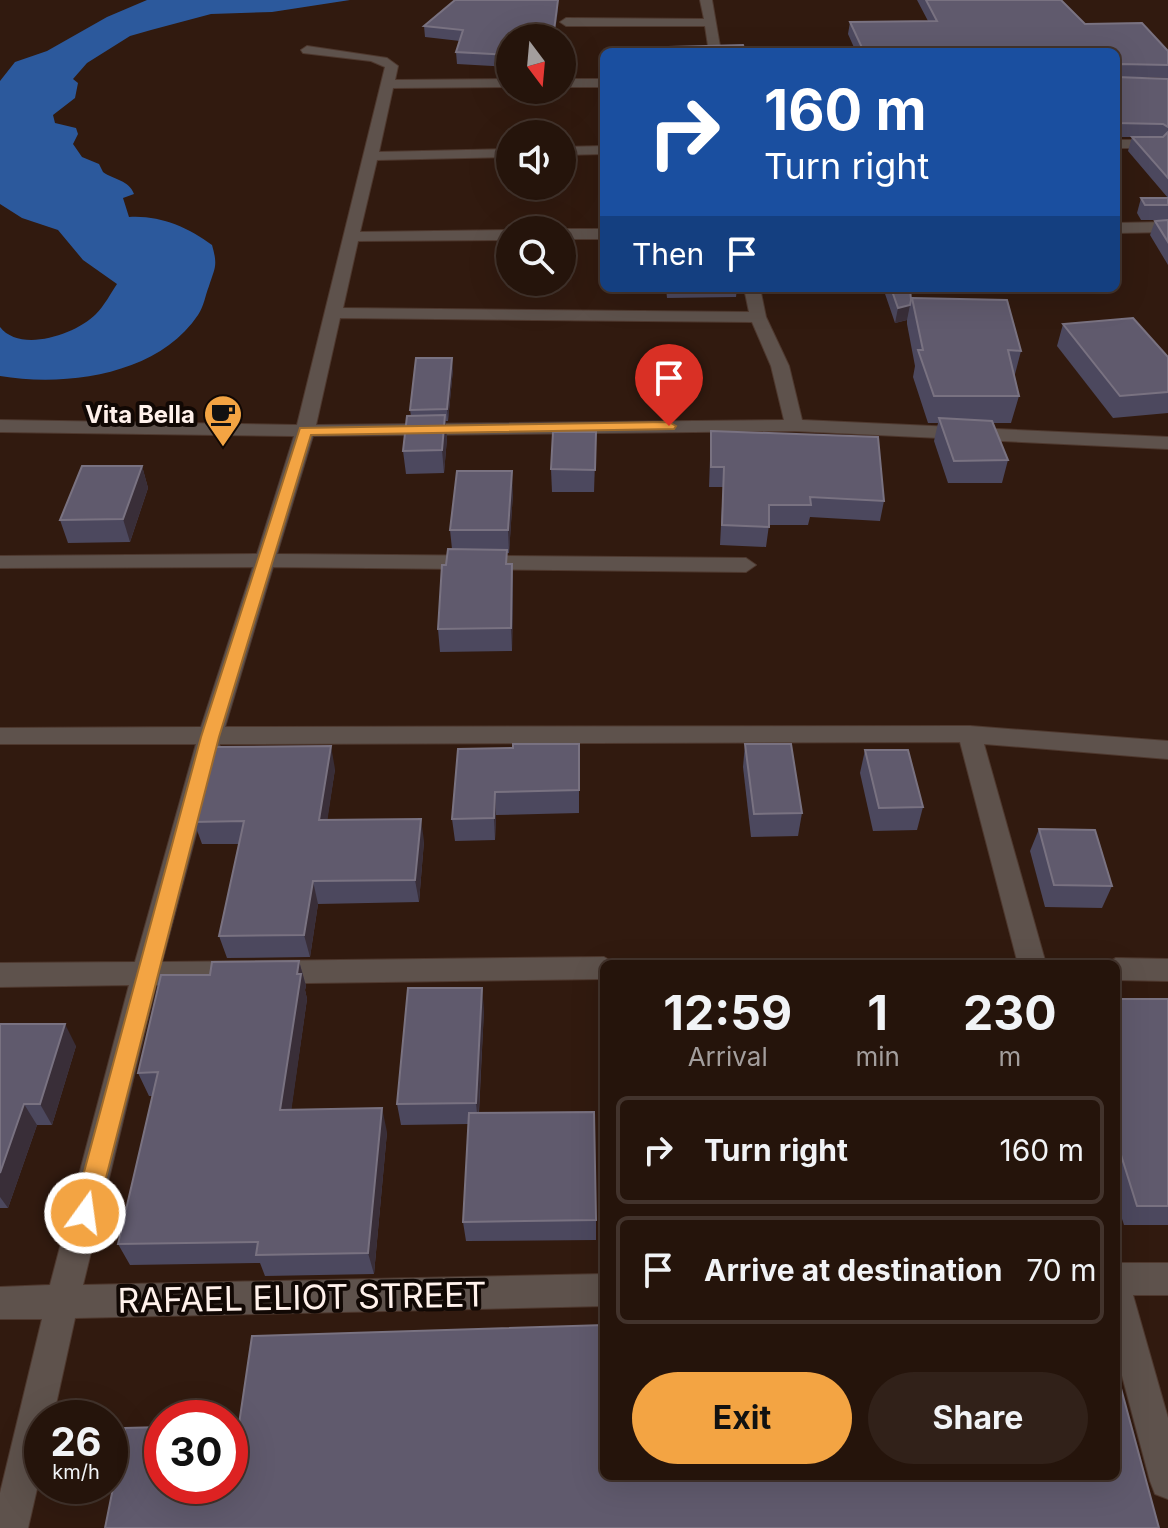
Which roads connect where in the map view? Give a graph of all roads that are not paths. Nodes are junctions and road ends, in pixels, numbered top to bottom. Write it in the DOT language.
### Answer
graph roads {
  1 [pos="706,0"];
  2 [pos="566,22"];
  3 [pos="709,23"];
  4 [pos="714,48"];
  5 [pos="307,50"];
  6 [pos="496,83"];
  7 [pos="576,83"];
  8 [pos="600,83"];
  9 [pos="386,84"];
  10 [pos="1120,144"];
  11 [pos="1157,144"];
  12 [pos="600,150"];
  13 [pos="576,151"];
  14 [pos="496,153"];
  15 [pos="369,156"];
  16 [pos="1168,227"];
  17 [pos="1120,228"];
  18 [pos="576,234"];
  19 [pos="600,234"];
  20 [pos="496,235"];
  21 [pos="351,237"];
  22 [pos="753,292"];
  23 [pos="333,313"];
  24 [pos="758,317"];
  25 [pos="794,425"];
  26 [pos="0,426"];
  27 [pos="305,431"];
  28 [pos="1168,443"];
  29 [pos="266,560"];
  30 [pos="0,562"];
  31 [pos="746,565"];
  32 [pos="970,734"];
  33 [pos="0,736"];
  34 [pos="210,737"];
  35 [pos="1168,750"];
  36 [pos="1031,960"];
  37 [pos="600,968"];
  38 [pos="1120,969"];
  39 [pos="1168,970"];
  40 [pos="0,975"];
  41 [pos="145,975"];
  42 [pos="1120,1279"];
  43 [pos="1168,1279"];
  44 [pos="600,1290"];
  45 [pos="0,1303"];
  46 [pos="62,1303"];
  47 [pos="1120,1307"];
  48 [pos="1168,1481"];
  49 [pos="10,1528"];
  1 -- 3 [label="street"];
  2 -- 3 [label="street"];
  3 -- 4 [label="street"];
  5 -- 9 [label="street"];
  6 -- 9 [label="street"];
  7 -- 8 [label="street"];
  9 -- 15 [label="street"];
  10 -- 11 [label="street"];
  12 -- 13 [label="street"];
  14 -- 15 [label="street"];
  15 -- 21 [label="street"];
  16 -- 17 [label="street"];
  18 -- 19 [label="street"];
  20 -- 21 [label="street"];
  21 -- 23 [label="street"];
  22 -- 24 [label="street"];
  23 -- 24 [label="street"];
  23 -- 27 [label="street"];
  24 -- 25 [label="street"];
  25 -- 27 [label="street"];
  25 -- 28 [label="street"];
  26 -- 27 [label="street"];
  27 -- 29 [label="street"];
  29 -- 30 [label="street"];
  29 -- 31 [label="street"];
  29 -- 34 [label="street"];
  32 -- 34 [label="street"];
  32 -- 35 [label="street"];
  32 -- 36 [label="street"];
  33 -- 34 [label="street"];
  34 -- 41 [label="street"];
  37 -- 41 [label="street"];
  38 -- 39 [label="street"];
  40 -- 41 [label="street"];
  41 -- 46 [label="street"];
  42 -- 43 [label="street"];
  44 -- 46 [label="street, RAFAEL ELIOT STREET"];
  45 -- 46 [label="street, RAFAEL ELIOT STREET"];
  46 -- 49 [label="street"];
  47 -- 48 [label="street"];
}
